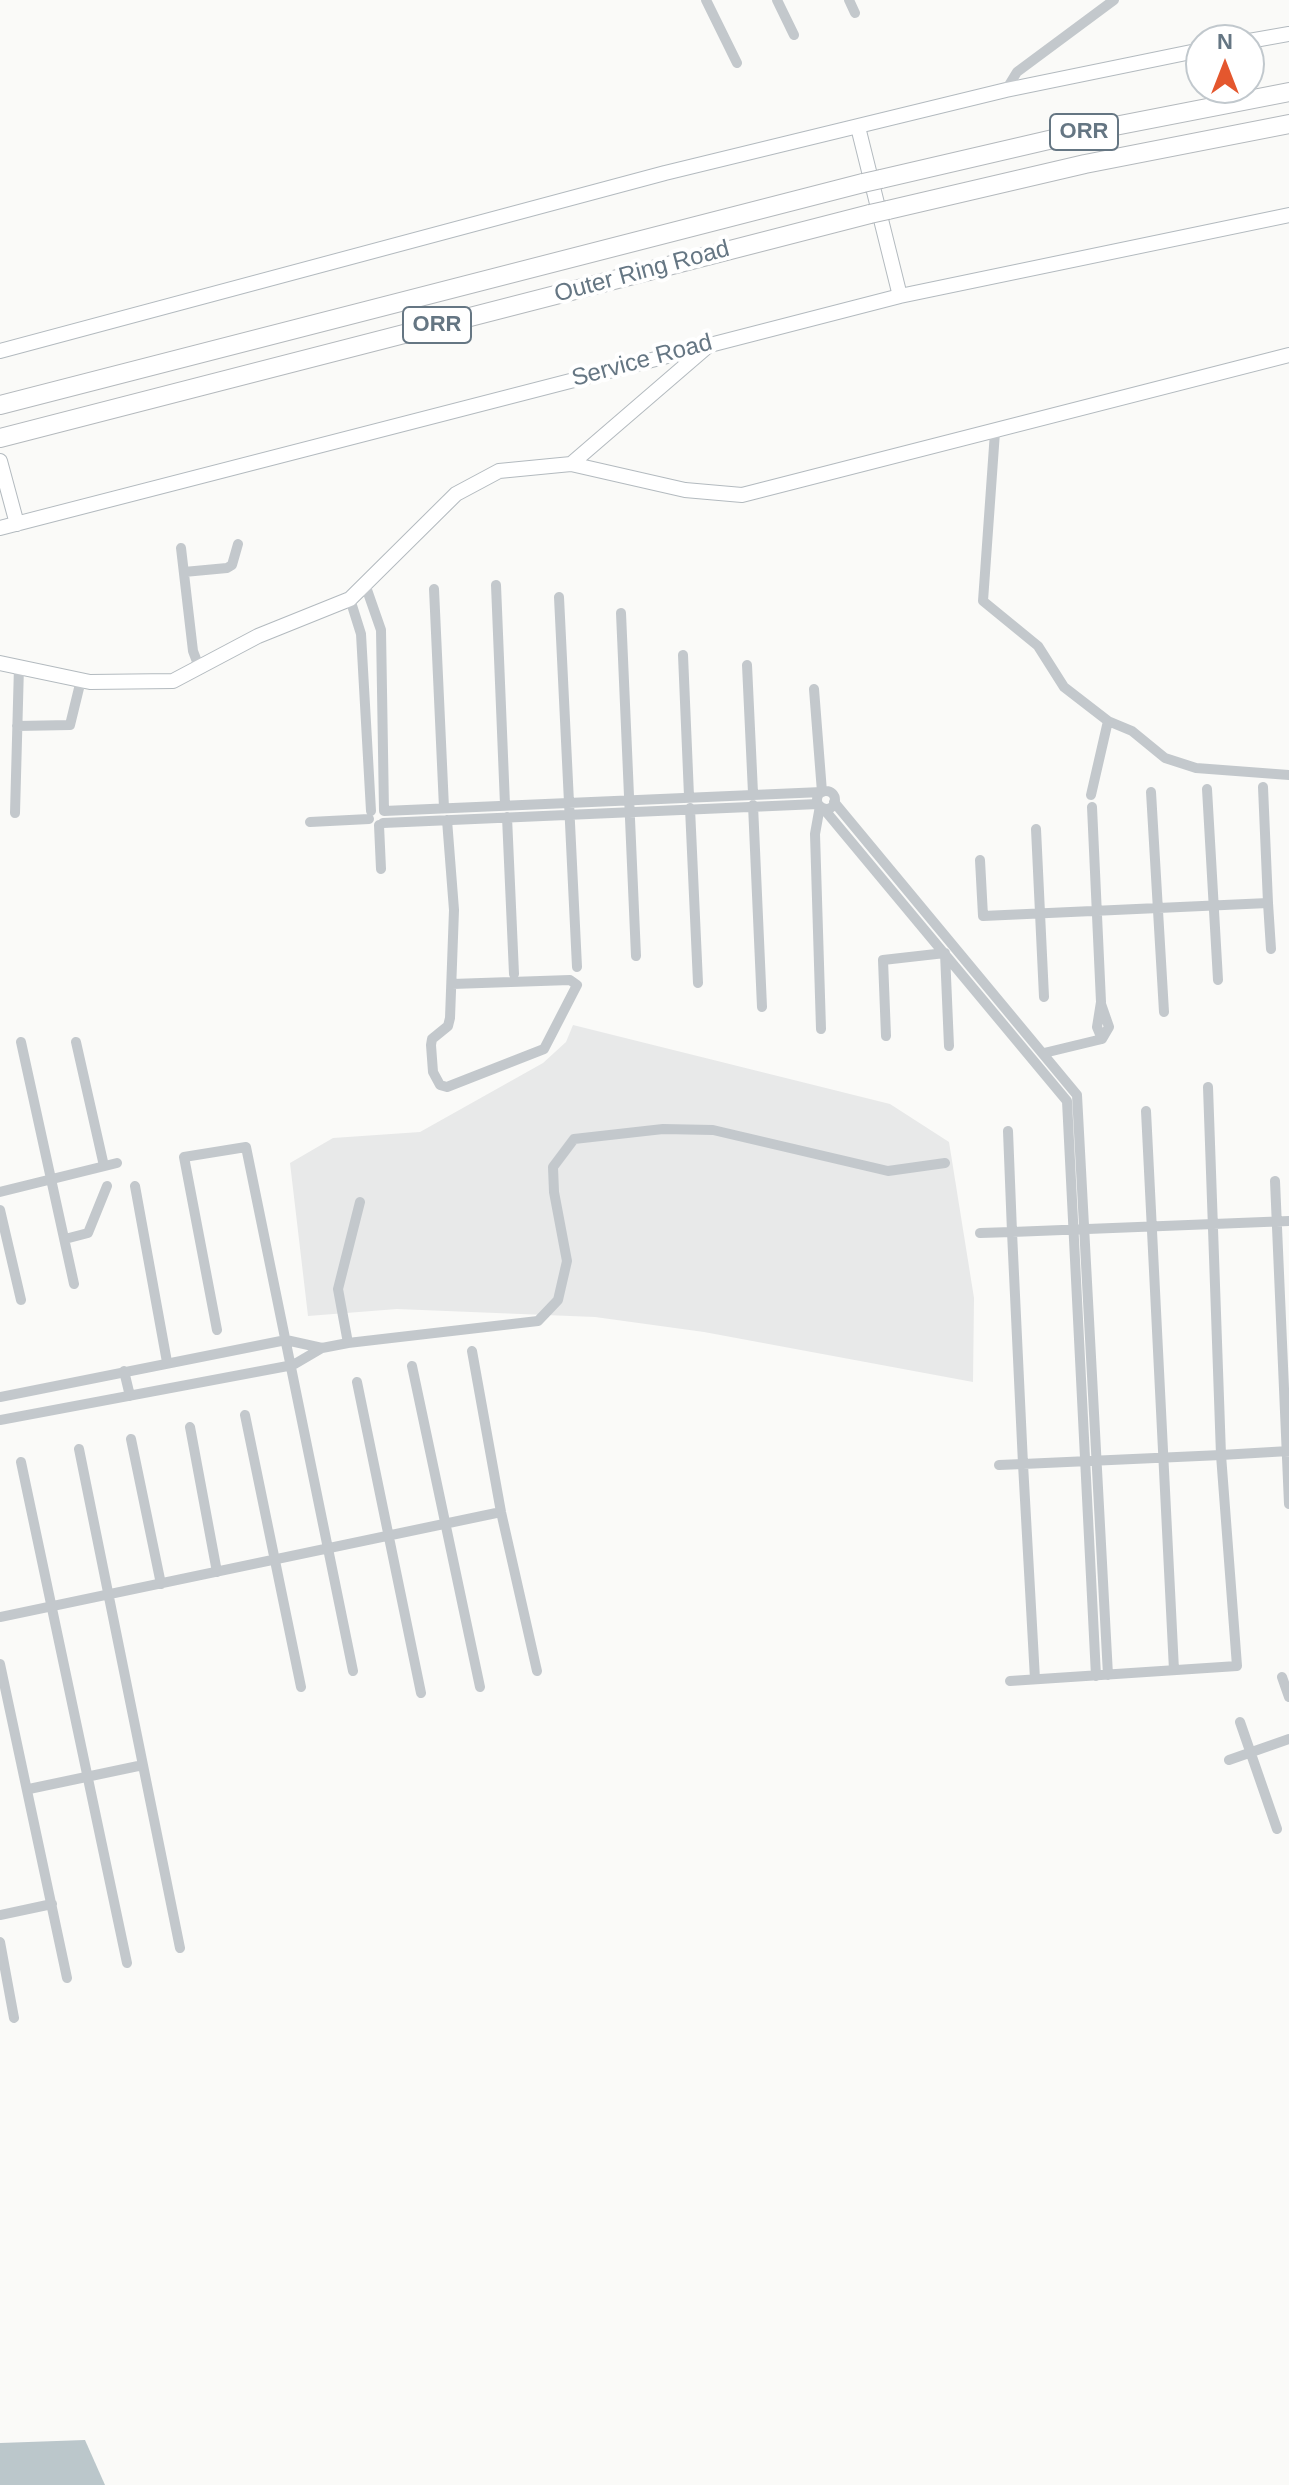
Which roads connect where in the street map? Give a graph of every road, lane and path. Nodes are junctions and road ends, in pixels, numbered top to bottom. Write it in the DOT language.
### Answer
graph roads {
  1 [pos="706,0"];
  2 [pos="777,0"];
  3 [pos="849,0"];
  4 [pos="1114,0"];
  5 [pos="855,13"];
  6 [pos="1289,34"];
  7 [pos="794,35"];
  8 [pos="1265,38"];
  9 [pos="1185,53"];
  10 [pos="737,63"];
  11 [pos="1006,90"];
  12 [pos="1289,92"];
  13 [pos="1289,124"];
  14 [pos="858,127"];
  15 [pos="1289,215"];
  16 [pos="900,296"];
  17 [pos="711,343"];
  18 [pos="0,351"];
  19 [pos="1289,355"];
  20 [pos="2,405"];
  21 [pos="995,432"];
  22 [pos="2,438"];
  23 [pos="0,461"];
  24 [pos="571,464"];
  25 [pos="17,524"];
  26 [pos="0,528"];
  27 [pos="238,544"];
  28 [pos="181,548"];
  29 [pos="184,572"];
  30 [pos="496,585"];
  31 [pos="366,587"];
  32 [pos="434,589"];
  33 [pos="559,597"];
  34 [pos="350,599"];
  35 [pos="621,613"];
  36 [pos="683,655"];
  37 [pos="0,663"];
  38 [pos="747,665"];
  39 [pos="19,666"];
  40 [pos="199,667"];
  41 [pos="81,680"];
  42 [pos="814,689"];
  43 [pos="1108,721"];
  44 [pos="17,726"];
  45 [pos="1289,775"];
  46 [pos="1263,787"];
  47 [pos="1207,789"];
  48 [pos="822,792"];
  49 [pos="1151,792"];
  50 [pos="753,793"];
  51 [pos="1091,795"];
  52 [pos="690,802"];
  53 [pos="834,802"];
  54 [pos="629,805"];
  55 [pos="753,805"];
  56 [pos="821,806"];
  57 [pos="1092,807"];
  58 [pos="444,808"];
  59 [pos="569,808"];
  60 [pos="506,811"];
  61 [pos="15,813"];
  62 [pos="377,818"];
  63 [pos="447,820"];
  64 [pos="310,822"];
  65 [pos="1036,829"];
  66 [pos="980,860"];
  67 [pos="381,869"];
  68 [pos="1268,903"];
  69 [pos="1215,905"];
  70 [pos="1156,908"];
  71 [pos="1097,910"];
  72 [pos="1039,914"];
  73 [pos="1271,949"];
  74 [pos="945,953"];
  75 [pos="636,956"];
  76 [pos="577,967"];
  77 [pos="514,974"];
  78 [pos="1218,980"];
  79 [pos="698,983"];
  80 [pos="452,984"];
  81 [pos="1044,997"];
  82 [pos="762,1007"];
  83 [pos="1164,1012"];
  84 [pos="821,1029"];
  85 [pos="886,1036"];
  86 [pos="21,1042"];
  87 [pos="76,1042"];
  88 [pos="949,1046"];
  89 [pos="1044,1053"];
  90 [pos="1208,1087"];
  91 [pos="1146,1111"];
  92 [pos="1008,1131"];
  93 [pos="117,1163"];
  94 [pos="945,1163"];
  95 [pos="104,1166"];
  96 [pos="53,1179"];
  97 [pos="1275,1181"];
  98 [pos="107,1186"];
  99 [pos="135,1186"];
  100 [pos="0,1192"];
  101 [pos="360,1202"];
  102 [pos="0,1210"];
  103 [pos="1277,1221"];
  104 [pos="1289,1221"];
  105 [pos="1214,1224"];
  106 [pos="1153,1225"];
  107 [pos="1080,1229"];
  108 [pos="1012,1232"];
  109 [pos="980,1233"];
  110 [pos="65,1239"];
  111 [pos="74,1284"];
  112 [pos="21,1300"];
  113 [pos="217,1330"];
  114 [pos="286,1340"];
  115 [pos="348,1343"];
  116 [pos="322,1348"];
  117 [pos="472,1351"];
  118 [pos="167,1362"];
  119 [pos="293,1365"];
  120 [pos="412,1366"];
  121 [pos="124,1371"];
  122 [pos="357,1382"];
  123 [pos="130,1396"];
  124 [pos="0,1397"];
  125 [pos="245,1415"];
  126 [pos="0,1420"];
  127 [pos="190,1427"];
  128 [pos="131,1439"];
  129 [pos="79,1449"];
  130 [pos="1288,1451"];
  131 [pos="1221,1455"];
  132 [pos="1164,1458"];
  133 [pos="1098,1461"];
  134 [pos="21,1462"];
  135 [pos="1086,1463"];
  136 [pos="1023,1464"];
  137 [pos="999,1465"];
  138 [pos="1289,1504"];
  139 [pos="501,1512"];
  140 [pos="445,1523"];
  141 [pos="390,1536"];
  142 [pos="329,1549"];
  143 [pos="273,1561"];
  144 [pos="217,1572"];
  145 [pos="161,1584"];
  146 [pos="109,1594"];
  147 [pos="50,1607"];
  148 [pos="0,1617"];
  149 [pos="0,1664"];
  150 [pos="1174,1670"];
  151 [pos="353,1671"];
  152 [pos="537,1671"];
  153 [pos="1102,1675"];
  154 [pos="1282,1677"];
  155 [pos="1035,1679"];
  156 [pos="1010,1681"];
  157 [pos="301,1687"];
  158 [pos="480,1687"];
  159 [pos="421,1693"];
  160 [pos="1289,1697"];
  161 [pos="1240,1722"];
  162 [pos="1289,1739"];
  163 [pos="1251,1752"];
  164 [pos="1229,1760"];
  165 [pos="143,1765"];
  166 [pos="87,1777"];
  167 [pos="29,1789"];
  168 [pos="1277,1829"];
  169 [pos="52,1904"];
  170 [pos="0,1915"];
  171 [pos="0,1942"];
  172 [pos="180,1948"];
  173 [pos="127,1963"];
  174 [pos="67,1978"];
  175 [pos="14,2018"];
  1 -- 10 [label="street"];
  2 -- 7 [label="street"];
  3 -- 5 [label="street"];
  4 -- 11 [label="street"];
  6 -- 8 [label="main road"];
  9 -- 11 [label="main road"];
  11 -- 14 [label="main road"];
  12 -- 20 [label="highway, Outer Ring Road / ORR"];
  13 -- 22 [label="highway, Outer Ring Road / ORR"];
  14 -- 16 [label="main road"];
  14 -- 18 [label="main road"];
  15 -- 16 [label="main road, Service Road"];
  16 -- 17 [label="main road, Service Road"];
  17 -- 24 [label="main road"];
  17 -- 25 [label="main road, Service Road"];
  19 -- 21 [label="main road"];
  21 -- 24 [label="main road"];
  21 -- 43 [label="street"];
  23 -- 25 [label="main road"];
  24 -- 31 [label="main road"];
  25 -- 26 [label="main road, Service Road"];
  27 -- 29 [label="street"];
  28 -- 29 [label="street"];
  29 -- 40 [label="street"];
  30 -- 60 [label="street"];
  31 -- 34 [label="main road"];
  31 -- 62 [label="street"];
  32 -- 58 [label="street"];
  33 -- 59 [label="street"];
  34 -- 40 [label="main road"];
  34 -- 62 [label="street"];
  35 -- 54 [label="street"];
  36 -- 52 [label="street"];
  37 -- 39 [label="main road"];
  38 -- 50 [label="street"];
  39 -- 41 [label="main road"];
  39 -- 44 [label="street"];
  40 -- 41 [label="main road"];
  41 -- 44 [label="street"];
  42 -- 48 [label="street"];
  43 -- 45 [label="street"];
  43 -- 51 [label="street"];
  44 -- 61 [label="street"];
  46 -- 68 [label="street"];
  47 -- 69 [label="street"];
  48 -- 50 [label="street"];
  48 -- 53 [label="street"];
  48 -- 56 [label="street"];
  49 -- 70 [label="street"];
  50 -- 52 [label="street"];
  52 -- 54 [label="street"];
  52 -- 55 [label="street"];
  52 -- 79 [label="street"];
  53 -- 56 [label="street"];
  53 -- 89 [label="street"];
  54 -- 59 [label="street"];
  54 -- 75 [label="street"];
  55 -- 56 [label="street"];
  55 -- 82 [label="street"];
  56 -- 74 [label="street"];
  56 -- 84 [label="street"];
  57 -- 71 [label="street"];
  58 -- 60 [label="street"];
  58 -- 62 [label="street"];
  59 -- 60 [label="street"];
  59 -- 76 [label="street"];
  60 -- 63 [label="street"];
  60 -- 77 [label="street"];
  62 -- 63 [label="street"];
  62 -- 64 [label="street"];
  62 -- 67 [label="street"];
  63 -- 80 [label="street"];
  65 -- 72 [label="street"];
  66 -- 72 [label="street"];
  68 -- 69 [label="street"];
  68 -- 73 [label="street"];
  69 -- 70 [label="street"];
  69 -- 78 [label="street"];
  70 -- 71 [label="street"];
  70 -- 83 [label="street"];
  71 -- 72 [label="street"];
  71 -- 89 [label="street"];
  72 -- 81 [label="street"];
  74 -- 85 [label="street"];
  74 -- 88 [label="street"];
  74 -- 107 [label="street"];
  80 -- 80 [label="street"];
  86 -- 96 [label="street"];
  87 -- 95 [label="street"];
  89 -- 107 [label="street"];
  90 -- 105 [label="street"];
  91 -- 106 [label="street"];
  92 -- 108 [label="street"];
  93 -- 95 [label="street"];
  94 -- 115 [label="street"];
  95 -- 96 [label="street"];
  96 -- 100 [label="street"];
  96 -- 110 [label="street"];
  97 -- 103 [label="street"];
  98 -- 110 [label="street"];
  99 -- 118 [label="street"];
  101 -- 115 [label="street"];
  102 -- 112 [label="street"];
  103 -- 104 [label="street"];
  103 -- 105 [label="street"];
  103 -- 130 [label="street"];
  105 -- 106 [label="street"];
  105 -- 131 [label="street"];
  106 -- 107 [label="street"];
  106 -- 132 [label="street"];
  107 -- 108 [label="street"];
  107 -- 133 [label="street"];
  107 -- 135 [label="street"];
  108 -- 109 [label="street"];
  108 -- 136 [label="street"];
  110 -- 111 [label="street"];
  113 -- 114 [label="street"];
  114 -- 116 [label="street"];
  114 -- 118 [label="street"];
  114 -- 119 [label="street"];
  115 -- 116 [label="street"];
  116 -- 119 [label="street"];
  117 -- 139 [label="street"];
  118 -- 121 [label="street"];
  119 -- 123 [label="street"];
  119 -- 142 [label="street"];
  120 -- 140 [label="street"];
  121 -- 123 [label="street"];
  121 -- 124 [label="street"];
  122 -- 141 [label="street"];
  123 -- 126 [label="street"];
  125 -- 143 [label="street"];
  127 -- 144 [label="street"];
  128 -- 145 [label="street"];
  129 -- 146 [label="street"];
  130 -- 131 [label="street"];
  130 -- 138 [label="street"];
  131 -- 132 [label="street"];
  131 -- 150 [label="street"];
  132 -- 133 [label="street"];
  132 -- 150 [label="street"];
  133 -- 135 [label="street"];
  133 -- 153 [label="street"];
  134 -- 147 [label="street"];
  135 -- 136 [label="street"];
  135 -- 153 [label="street"];
  136 -- 137 [label="street"];
  136 -- 155 [label="street"];
  139 -- 140 [label="street"];
  139 -- 152 [label="street"];
  140 -- 141 [label="street"];
  140 -- 158 [label="street"];
  141 -- 142 [label="street"];
  141 -- 159 [label="street"];
  142 -- 143 [label="street"];
  142 -- 151 [label="street"];
  143 -- 144 [label="street"];
  143 -- 157 [label="street"];
  144 -- 145 [label="street"];
  145 -- 146 [label="street"];
  146 -- 147 [label="street"];
  146 -- 165 [label="street"];
  147 -- 148 [label="street"];
  147 -- 166 [label="street"];
  149 -- 167 [label="street"];
  150 -- 153 [label="street"];
  153 -- 155 [label="street"];
  154 -- 160 [label="street"];
  155 -- 156 [label="street"];
  161 -- 163 [label="street"];
  162 -- 163 [label="street"];
  163 -- 164 [label="street"];
  163 -- 168 [label="street"];
  165 -- 166 [label="street"];
  165 -- 172 [label="street"];
  166 -- 167 [label="street"];
  166 -- 173 [label="street"];
  167 -- 169 [label="street"];
  169 -- 170 [label="street"];
  169 -- 174 [label="street"];
  171 -- 175 [label="street"];
}
